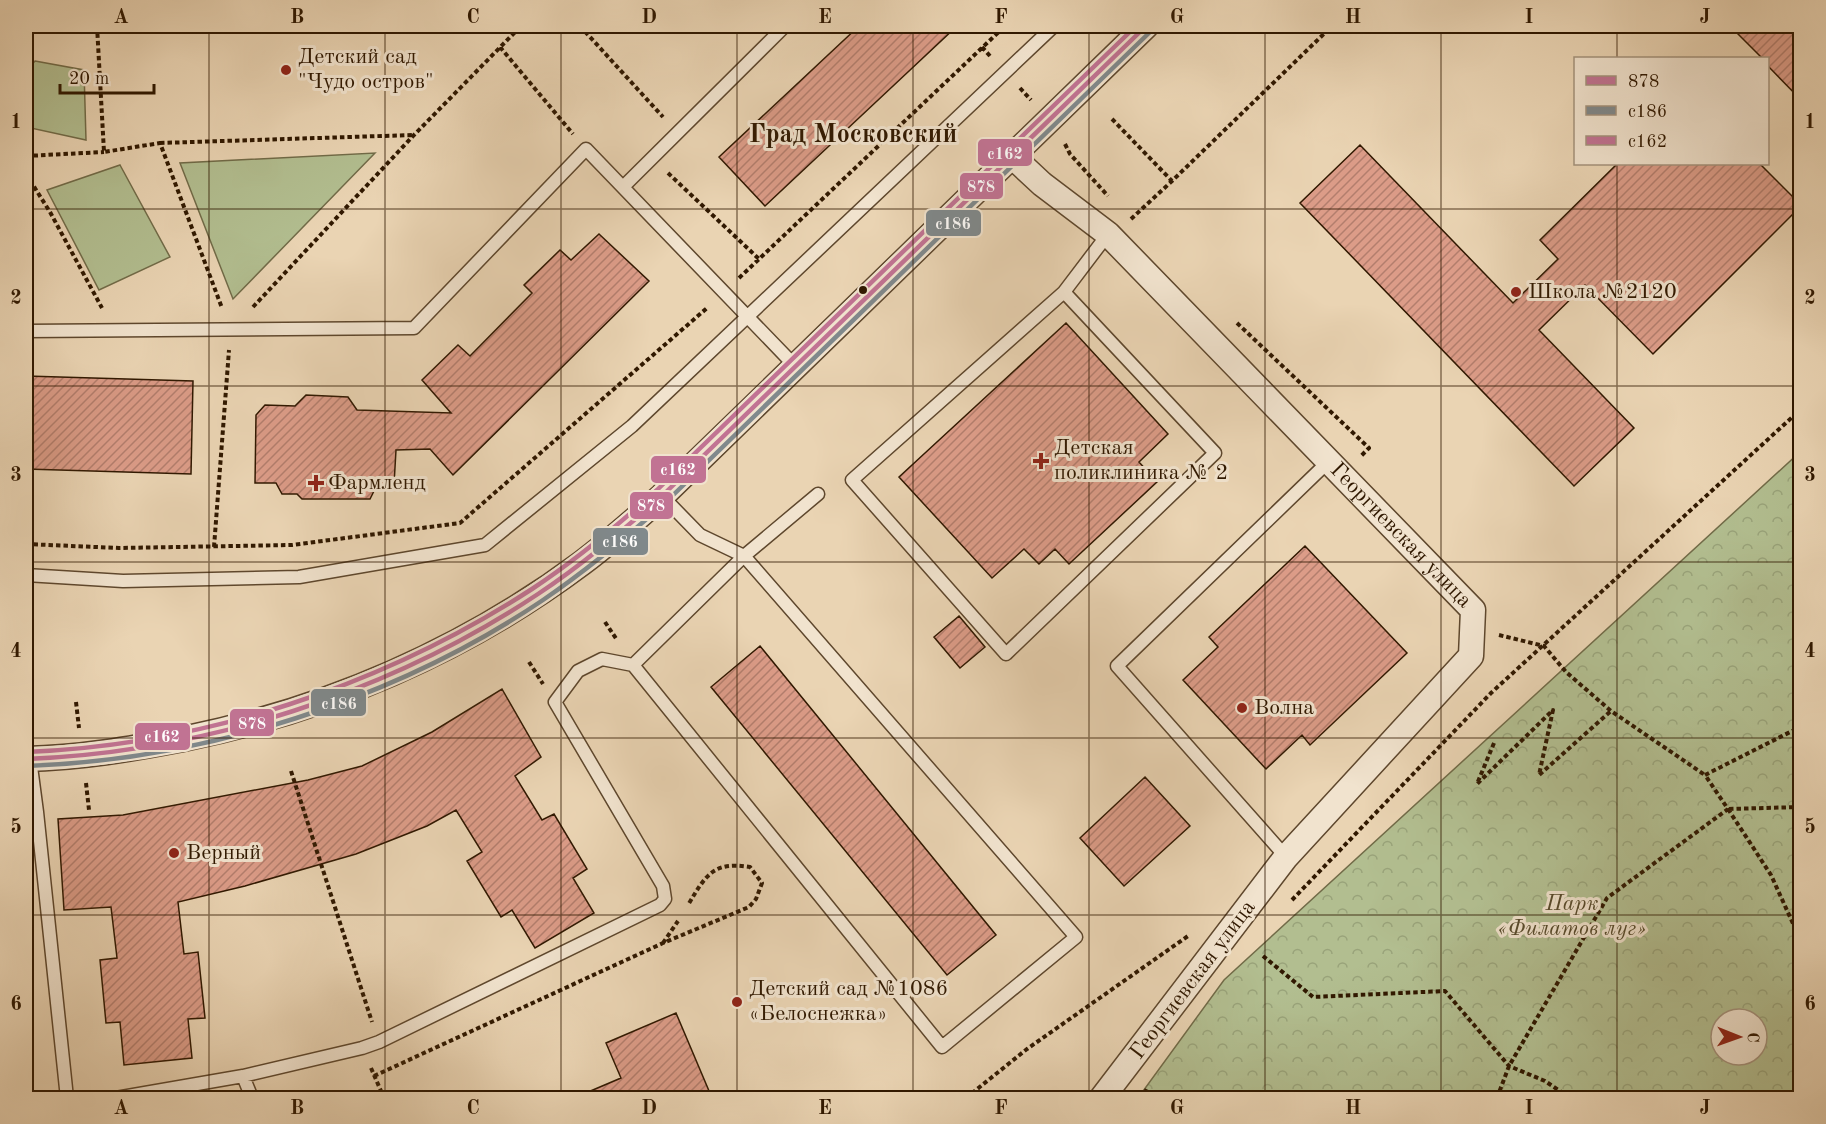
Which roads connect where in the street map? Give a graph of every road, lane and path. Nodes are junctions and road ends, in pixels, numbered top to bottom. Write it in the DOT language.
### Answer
graph roads {
  1 [pos="29,26"];
  2 [pos="97,26"];
  3 [pos="521,26"];
  4 [pos="580,26"];
  5 [pos="786,26"];
  6 [pos="1005,26"];
  7 [pos="1054,26"];
  8 [pos="1146,26"];
  9 [pos="1332,26"];
  10 [pos="26,30"];
  11 [pos="500,47"];
  12 [pos="1112,119"];
  13 [pos="677,134"];
  14 [pos="414,135"];
  15 [pos="160,143"];
  16 [pos="586,149"];
  17 [pos="104,152"];
  18 [pos="1070,154"];
  19 [pos="26,156"];
  20 [pos="1012,156"];
  21 [pos="652,158"];
  22 [pos="26,174"];
  23 [pos="1172,182"];
  24 [pos="623,187"];
  25 [pos="1114,204"];
  26 [pos="1129,220"];
  27 [pos="1108,234"];
  28 [pos="759,259"];
  29 [pos="1064,292"];
  30 [pos="724,293"];
  31 [pos="747,315"];
  32 [pos="1232,318"];
  33 [pos="26,331"];
  34 [pos="114,331"];
  35 [pos="231,331"];
  36 [pos="796,367"];
  37 [pos="1800,410"];
  38 [pos="1336,468"];
  39 [pos="818,494"];
  40 [pos="662,496"];
  41 [pos="26,544"];
  42 [pos="214,547"];
  43 [pos="744,556"];
  44 [pos="26,576"];
  45 [pos="1473,629"];
  46 [pos="1544,646"];
  47 [pos="633,665"];
  48 [pos="1611,711"];
  49 [pos="1800,727"];
  50 [pos="1494,743"];
  51 [pos="28,759"];
  52 [pos="291,771"];
  53 [pos="1705,775"];
  54 [pos="1800,807"];
  55 [pos="1728,809"];
  56 [pos="1286,857"];
  57 [pos="1285,907"];
  58 [pos="1198,930"];
  59 [pos="1800,939"];
  60 [pos="663,943"];
  61 [pos="1263,956"];
  62 [pos="379,1042"];
  63 [pos="362,1048"];
  64 [pos="1509,1066"];
  65 [pos="243,1076"];
  66 [pos="374,1076"];
  67 [pos="1152,1095"];
  68 [pos="67,1098"];
  69 [pos="116,1098"];
  70 [pos="252,1098"];
  71 [pos="384,1098"];
  72 [pos="966,1098"];
  73 [pos="1102,1098"];
  74 [pos="1159,1098"];
  75 [pos="1497,1098"];
  76 [pos="1570,1098"];
  1 -- 10 [label="path"];
  2 -- 17 [label="path"];
  3 -- 11 [label="path"];
  4 -- 13 [label="path"];
  5 -- 13 [label="lane"];
  6 -- 28 [label="path"];
  7 -- 31 [label="lane"];
  8 -- 20 [label="street"];
  9 -- 23 [label="path"];
  11 -- 14 [label="path"];
  11 -- 16 [label="path"];
  12 -- 23 [label="path"];
  13 -- 21 [label="lane"];
  14 -- 15 [label="path"];
  14 -- 35 [label="path"];
  15 -- 17 [label="path"];
  15 -- 35 [label="path"];
  16 -- 24 [label="lane"];
  16 -- 35 [label="lane"];
  17 -- 19 [label="path"];
  18 -- 25 [label="path"];
  20 -- 27 [label="street, Георгиевская улица"];
  20 -- 36 [label="street"];
  21 -- 24 [label="lane"];
  21 -- 28 [label="path"];
  22 -- 34 [label="path"];
  23 -- 26 [label="path"];
  24 -- 30 [label="lane"];
  27 -- 29 [label="lane"];
  27 -- 38 [label="street, Георгиевская улица"];
  28 -- 30 [label="path"];
  29 -- 29 [label="lane"];
  30 -- 31 [label="lane"];
  30 -- 42 [label="path"];
  31 -- 36 [label="lane"];
  31 -- 44 [label="lane"];
  32 -- 38 [label="path"];
  33 -- 34 [label="lane"];
  34 -- 35 [label="lane"];
  35 -- 42 [label="path"];
  36 -- 40 [label="street"];
  37 -- 46 [label="path"];
  38 -- 45 [label="street, Георгиевская улица"];
  38 -- 56 [label="lane"];
  39 -- 43 [label="lane"];
  40 -- 43 [label="lane"];
  40 -- 51 [label="street"];
  41 -- 42 [label="path"];
  43 -- 47 [label="lane"];
  43 -- 47 [label="lane"];
  45 -- 46 [label="path"];
  45 -- 56 [label="street, Георгиевская улица"];
  46 -- 48 [label="path"];
  46 -- 57 [label="path"];
  47 -- 62 [label="lane"];
  48 -- 50 [label="path"];
  48 -- 53 [label="path"];
  49 -- 53 [label="path"];
  51 -- 68 [label="lane"];
  52 -- 62 [label="path"];
  53 -- 55 [label="path"];
  54 -- 55 [label="path"];
  55 -- 59 [label="path"];
  55 -- 64 [label="path"];
  56 -- 73 [label="street, Георгиевская улица"];
  58 -- 72 [label="path"];
  60 -- 60 [label="path"];
  60 -- 66 [label="path"];
  61 -- 64 [label="path"];
  62 -- 63 [label="lane"];
  63 -- 65 [label="lane"];
  63 -- 66 [label="path"];
  64 -- 75 [label="path"];
  64 -- 76 [label="path"];
  65 -- 69 [label="lane"];
  65 -- 70 [label="lane"];
  66 -- 71 [label="path"];
  67 -- 74 [label="path"];
}
